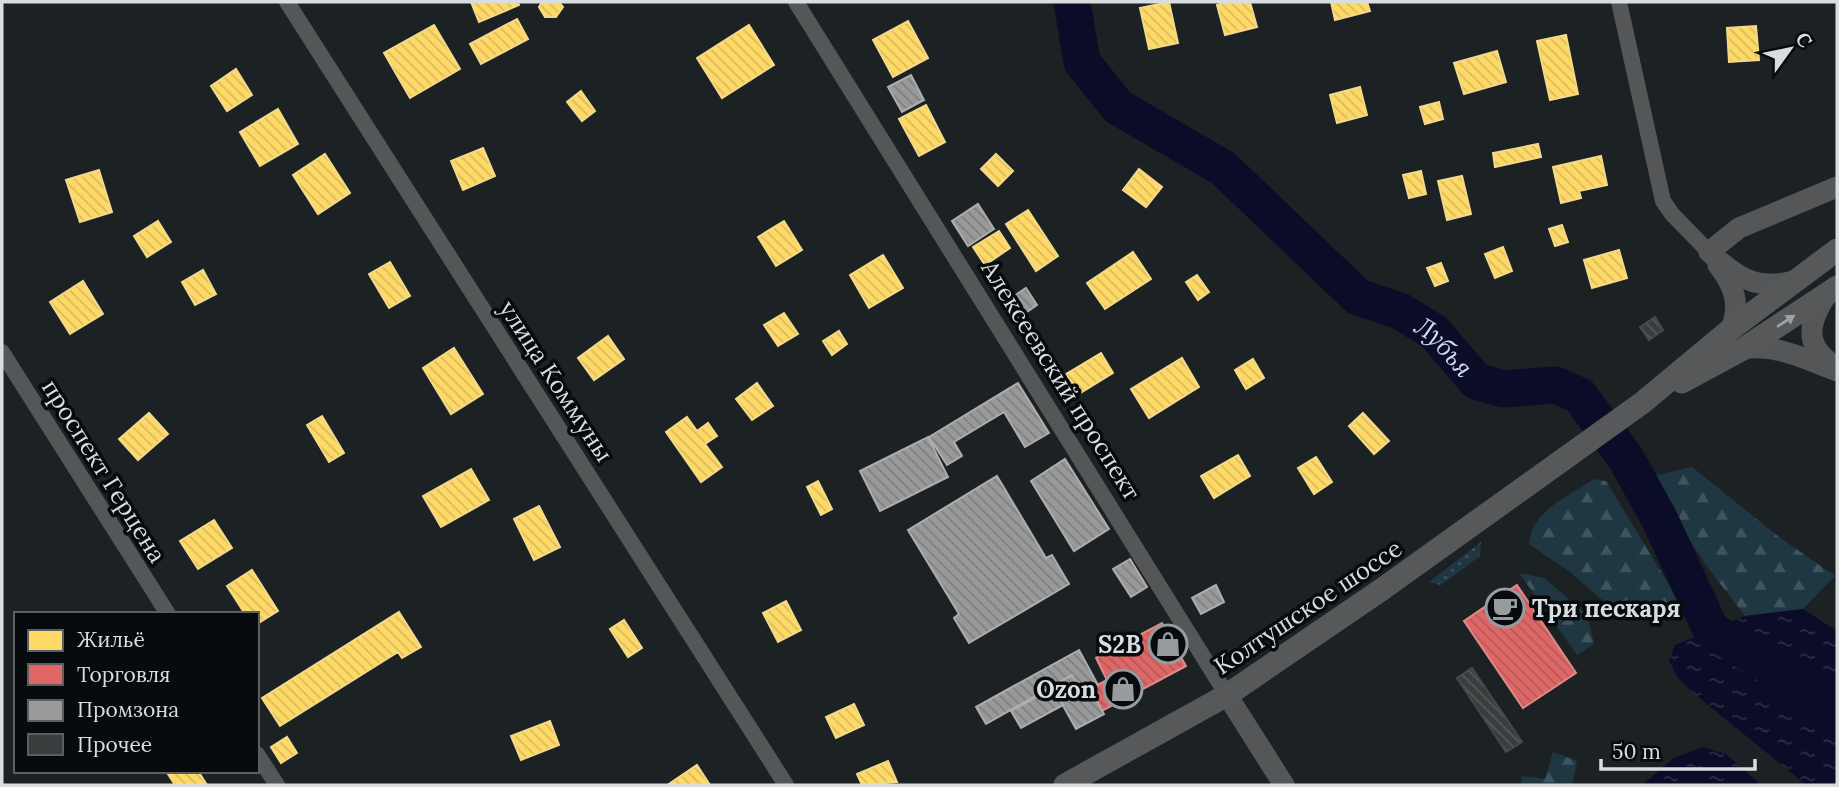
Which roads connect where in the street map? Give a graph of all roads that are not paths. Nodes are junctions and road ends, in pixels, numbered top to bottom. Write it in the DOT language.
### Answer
graph roads {
  1 [pos="287,2"];
  2 [pos="796,2"];
  3 [pos="1619,2"];
  4 [pos="1837,187"];
  5 [pos="1837,250"];
  6 [pos="1709,252"];
  7 [pos="1802,275"];
  8 [pos="1832,290"];
  9 [pos="1731,329"];
  10 [pos="1743,349"];
  11 [pos="2,352"];
  12 [pos="1837,369"];
  13 [pos="1642,402"];
  14 [pos="167,612"];
  15 [pos="1227,695"];
  16 [pos="259,757"];
  17 [pos="277,785"];
  18 [pos="786,785"];
  19 [pos="1065,785"];
  20 [pos="1284,785"];
  1 -- 18 [label="street, улица Коммуны"];
  2 -- 15 [label="street, Алексеевский проспект"];
  3 -- 6 [label="street"];
  4 -- 6 [label="street"];
  5 -- 7 [label="main road"];
  6 -- 7 [label="street"];
  6 -- 9 [label="street"];
  7 -- 9 [label="main road"];
  10 -- 8 [label="main road, one-way"];
  8 -- 12 [label="street"];
  9 -- 13 [label="main road"];
  10 -- 12 [label="street"];
  10 -- 13 [label="main road"];
  11 -- 14 [label="street, проспект Герцена"];
  13 -- 15 [label="main road, Колтушское шоссе"];
  15 -- 19 [label="main road, Колтушское шоссе"];
  15 -- 20 [label="street, Алексеевский проспект"];
  16 -- 17 [label="street"];
}
